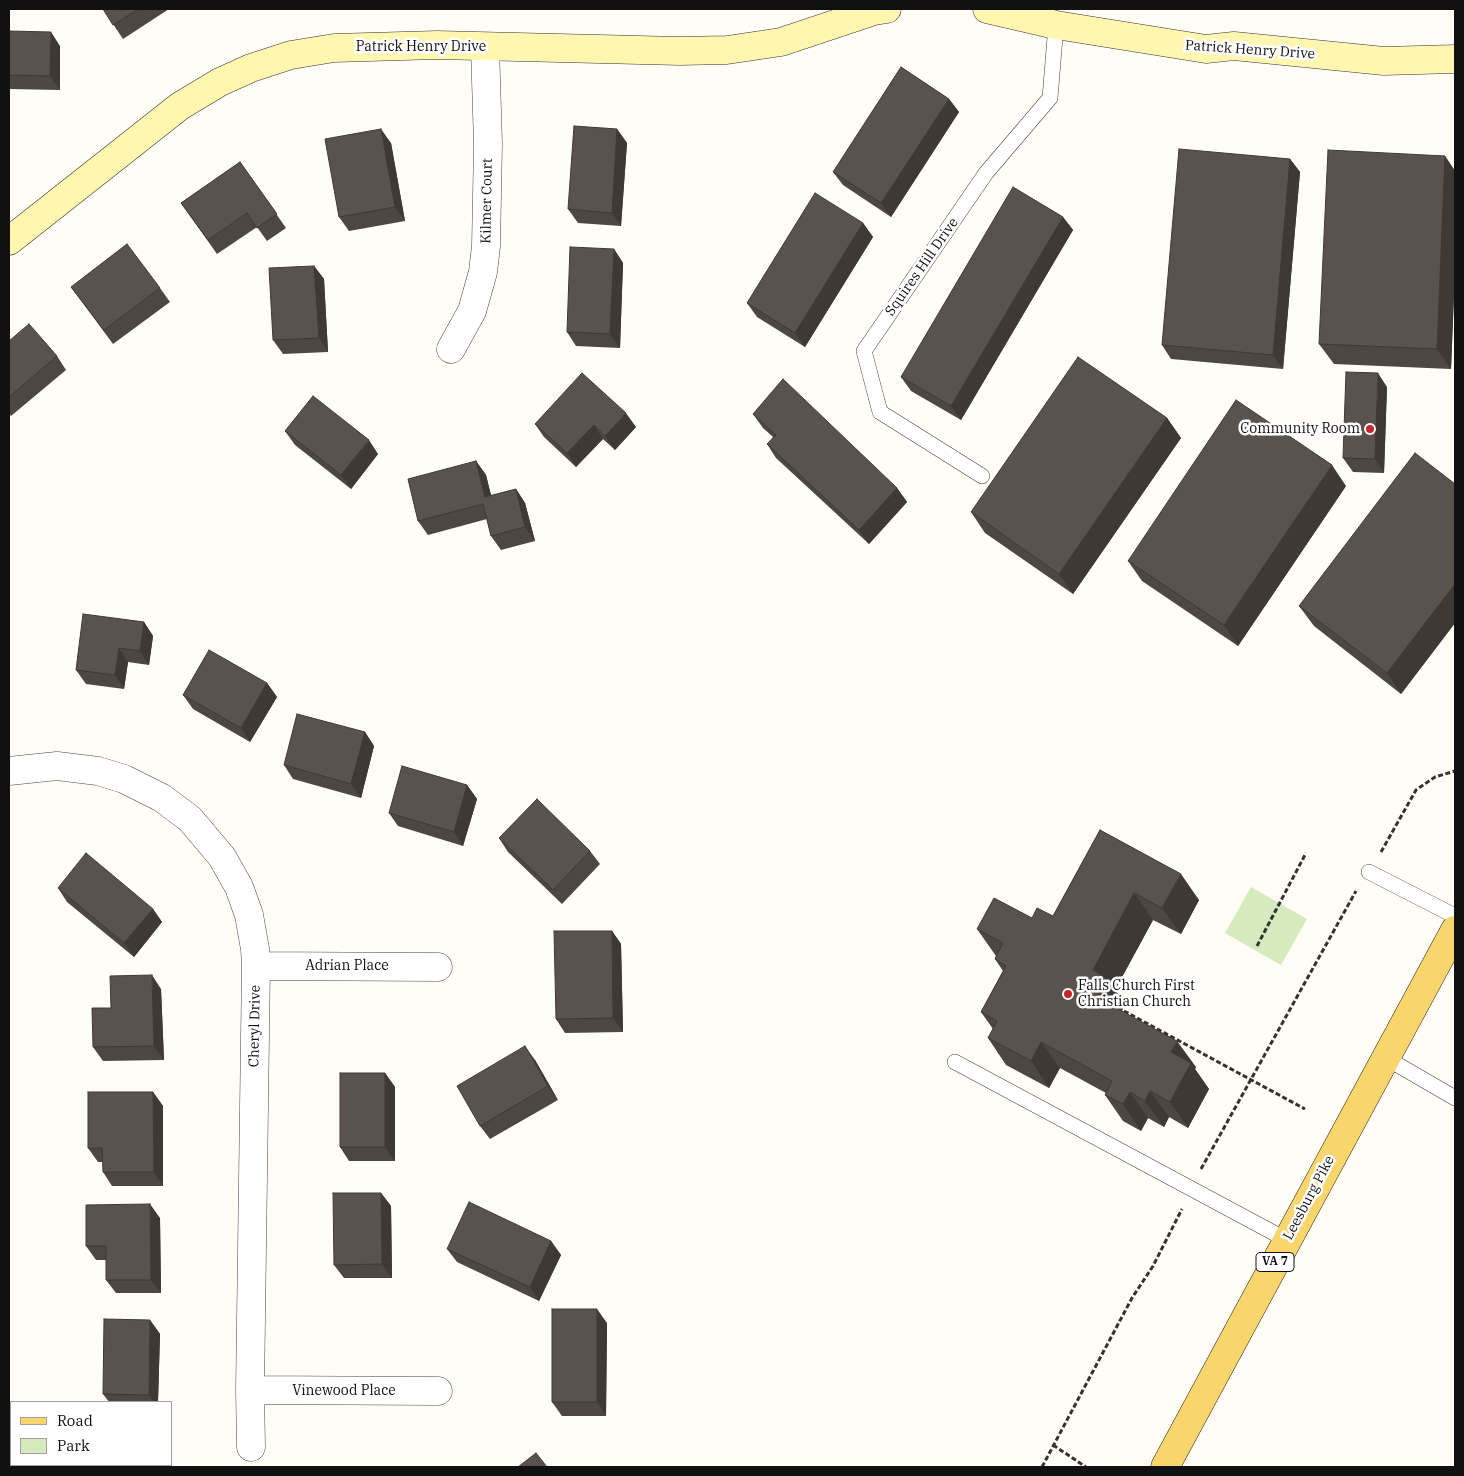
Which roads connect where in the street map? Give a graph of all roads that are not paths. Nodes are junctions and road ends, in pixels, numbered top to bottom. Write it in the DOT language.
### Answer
graph roads {
  1 [pos="887,9"];
  2 [pos="987,9"];
  3 [pos="1056,25"];
  4 [pos="486,47"];
  5 [pos="1455,59"];
  6 [pos="9,241"];
  7 [pos="451,349"];
  8 [pos="982,476"];
  9 [pos="9,771"];
  10 [pos="1369,872"];
  11 [pos="1455,916"];
  12 [pos="1455,930"];
  13 [pos="256,966"];
  14 [pos="438,967"];
  15 [pos="1386,1058"];
  16 [pos="955,1062"];
  17 [pos="1455,1098"];
  18 [pos="1287,1240"];
  19 [pos="250,1390"];
  20 [pos="438,1391"];
  21 [pos="251,1446"];
  22 [pos="1165,1467"];
  1 -- 4 [label="street, Patrick Henry Drive"];
  2 -- 3 [label="street, Patrick Henry Drive"];
  3 -- 5 [label="street, Patrick Henry Drive"];
  3 -- 8 [label="lane, Squires Hill Drive"];
  4 -- 6 [label="street, Patrick Henry Drive"];
  4 -- 7 [label="street, Kilmer Court"];
  9 -- 13 [label="street, Cheryl Drive"];
  10 -- 11 [label="lane"];
  12 -- 15 [label="main road, Leesburg Pike / VA 7"];
  13 -- 14 [label="street, Adrian Place"];
  13 -- 19 [label="street, Cheryl Drive"];
  15 -- 17 [label="lane"];
  15 -- 18 [label="main road, Leesburg Pike / VA 7"];
  16 -- 18 [label="lane"];
  18 -- 22 [label="main road, Leesburg Pike / VA 7"];
  19 -- 20 [label="street, Vinewood Place"];
  19 -- 21 [label="street, Cheryl Drive"];
}
